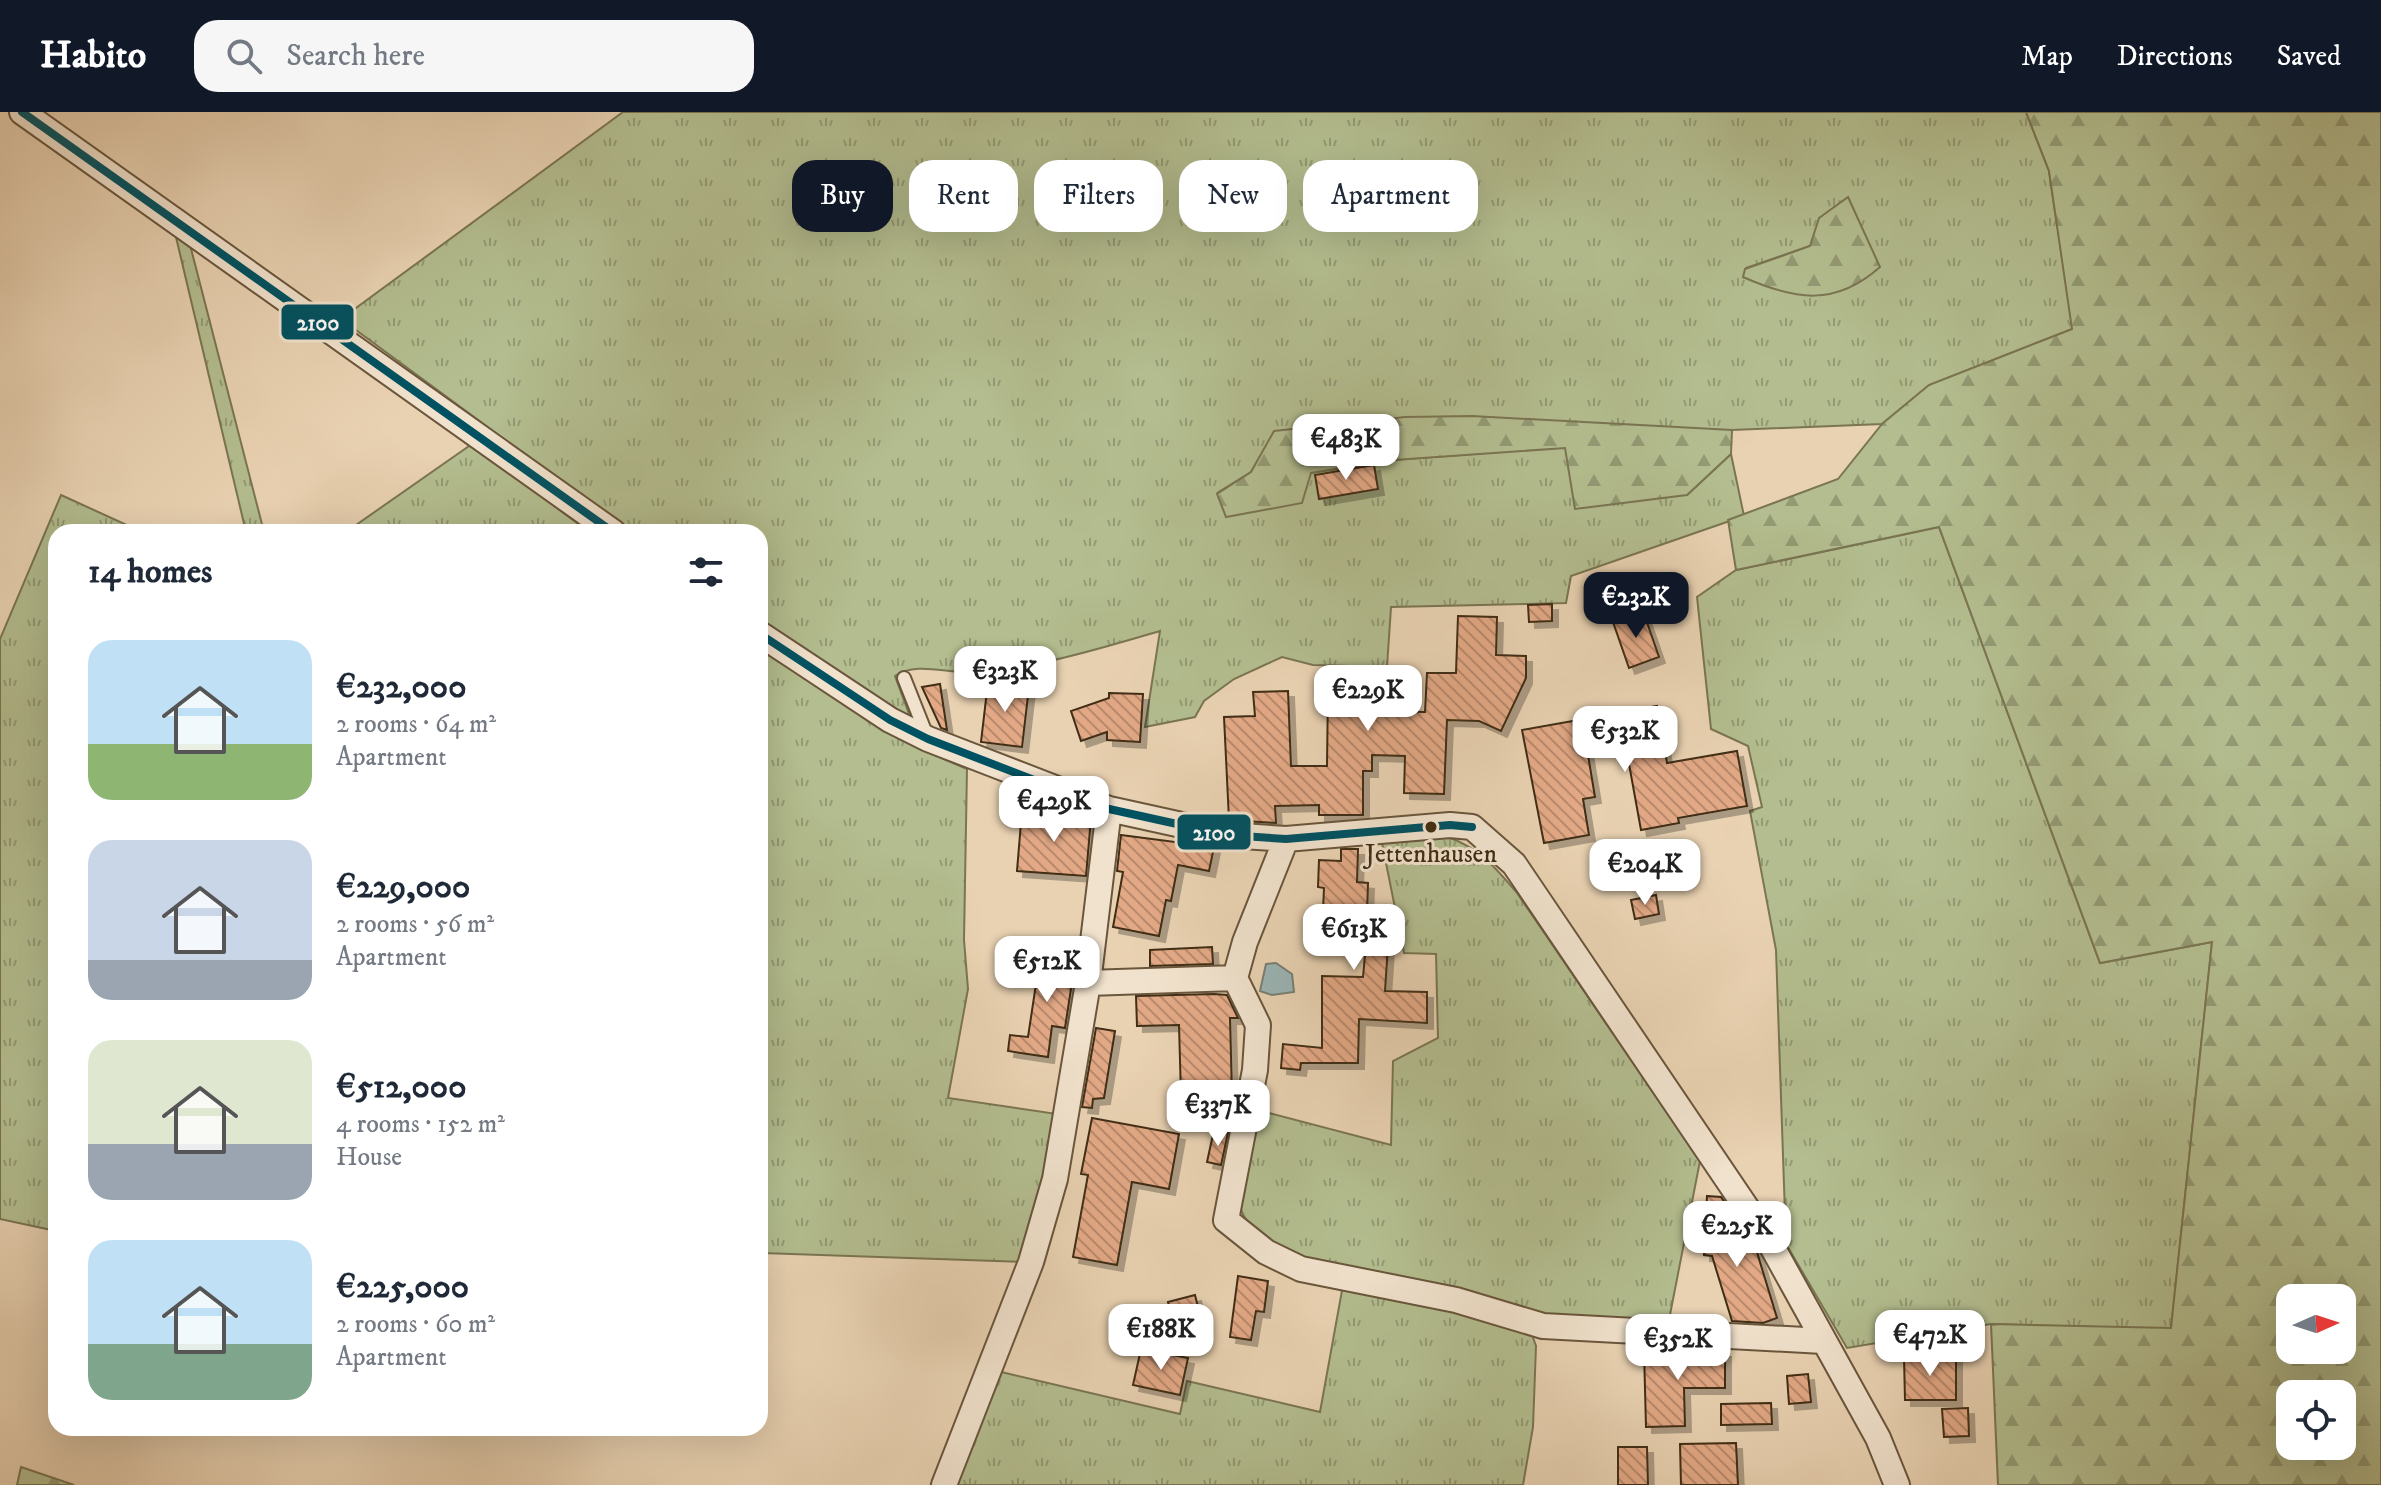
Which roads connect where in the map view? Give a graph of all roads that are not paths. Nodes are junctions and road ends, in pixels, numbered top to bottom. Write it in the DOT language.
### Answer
graph roads {
  1 [pos="22,112"];
  2 [pos="602,524"];
  3 [pos="768,639"];
  4 [pos="904,678"];
  5 [pos="928,739"];
  6 [pos="1109,809"];
  7 [pos="1286,839"];
  8 [pos="1235,978"];
  9 [pos="1088,983"];
  10 [pos="1823,1341"];
  11 [pos="944,1485"];
  12 [pos="1897,1485"];
  1 -- 2 [label="street"];
  3 -- 5 [label="street"];
  4 -- 5 [label="lane"];
  5 -- 6 [label="street"];
  6 -- 7 [label="street"];
  6 -- 9 [label="street"];
  7 -- 8 [label="street"];
  7 -- 10 [label="street"];
  8 -- 9 [label="street"];
  8 -- 10 [label="street"];
  9 -- 11 [label="street"];
  10 -- 12 [label="street"];
}
